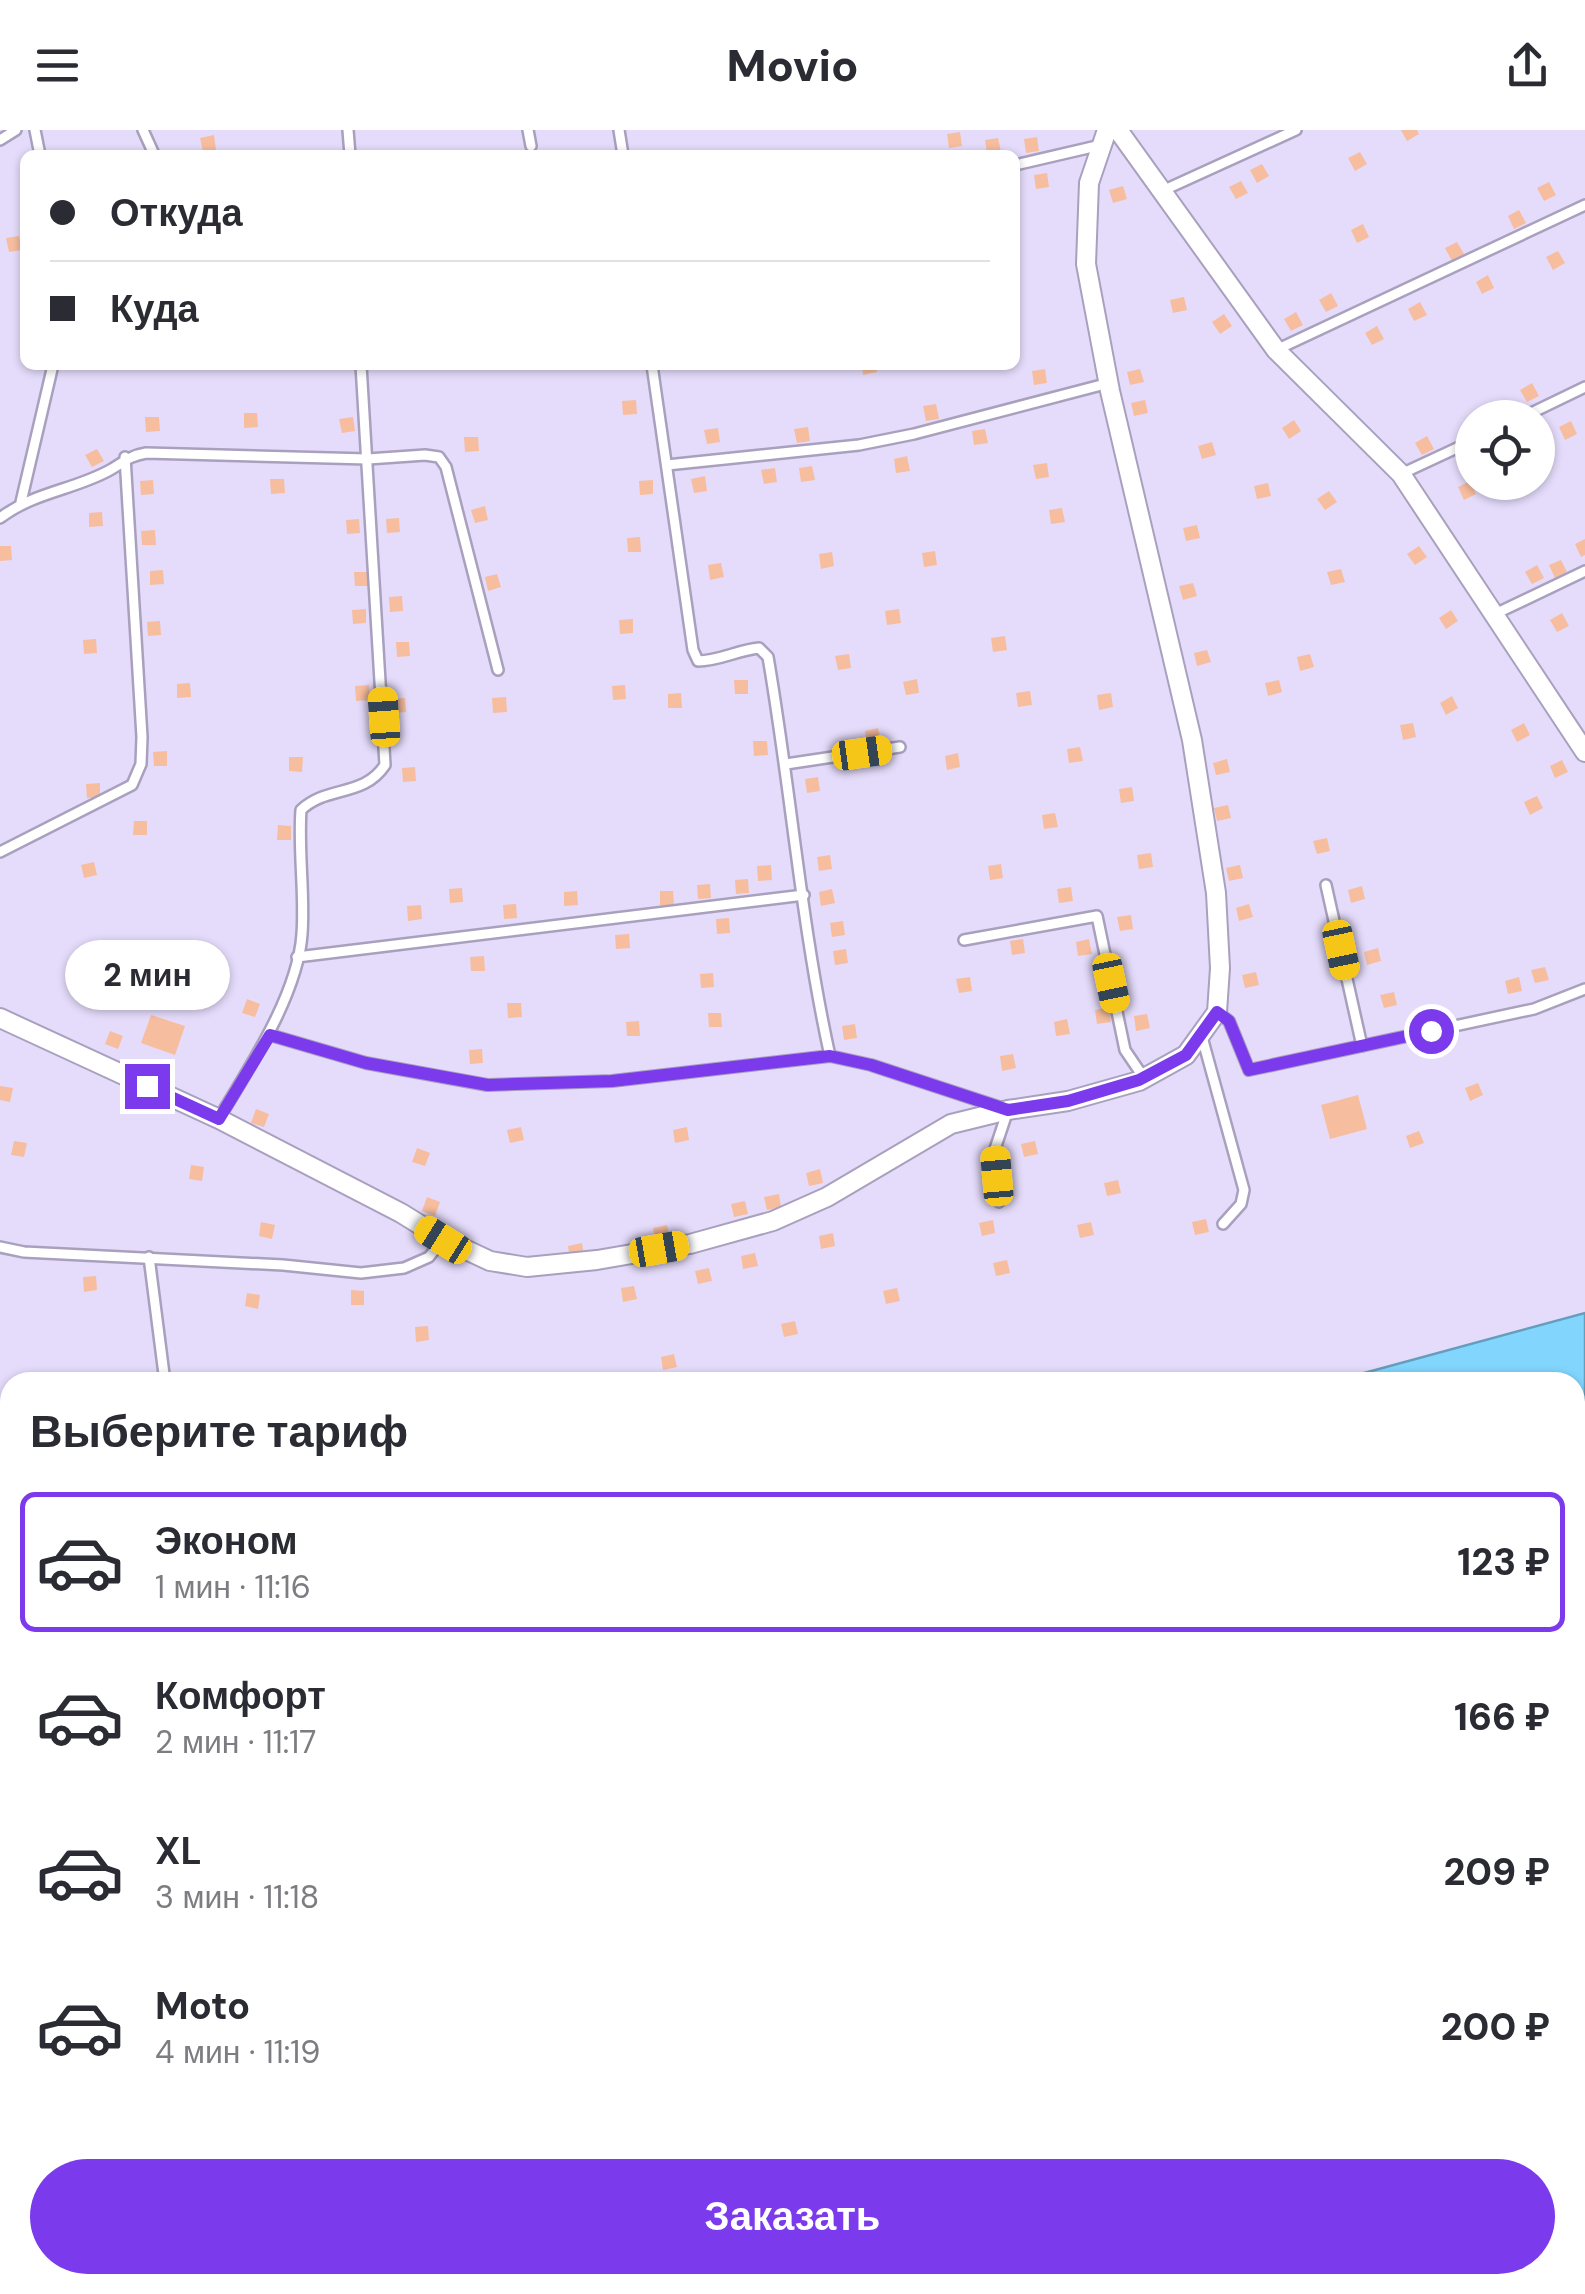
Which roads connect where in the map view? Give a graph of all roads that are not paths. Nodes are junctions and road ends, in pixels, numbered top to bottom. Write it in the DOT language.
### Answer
graph roads {
  1 [pos="16,130"];
  2 [pos="528,130"];
  3 [pos="1118,130"];
  4 [pos="1296,130"];
  5 [pos="1104,138"];
  6 [pos="0,140"];
  7 [pos="531,146"];
  8 [pos="1020,163"];
  9 [pos="1162,191"];
  10 [pos="1585,205"];
  11 [pos="1276,350"];
  12 [pos="53,370"];
  13 [pos="361,370"];
  14 [pos="653,370"];
  15 [pos="1109,383"];
  16 [pos="1585,387"];
  17 [pos="1555,402"];
  18 [pos="1455,448"];
  19 [pos="125,457"];
  20 [pos="368,459"];
  21 [pos="666,465"];
  22 [pos="1401,474"];
  23 [pos="21,502"];
  24 [pos="0,518"];
  25 [pos="1585,572"];
  26 [pos="1492,615"];
  27 [pos="498,670"];
  28 [pos="900,748"];
  29 [pos="1585,751"];
  30 [pos="786,764"];
  31 [pos="0,852"];
  32 [pos="1326,885"];
  33 [pos="804,895"];
  34 [pos="964,940"];
  35 [pos="298,958"];
  36 [pos="1585,990"];
  37 [pos="1217,1012"];
  38 [pos="0,1018"];
  39 [pos="1201,1034"];
  40 [pos="270,1035"];
  41 [pos="1362,1046"];
  42 [pos="830,1056"];
  43 [pos="1144,1078"];
  44 [pos="1008,1110"];
  45 [pos="219,1119"];
  46 [pos="999,1202"];
  47 [pos="1223,1224"];
  48 [pos="443,1240"];
  49 [pos="0,1247"];
  50 [pos="149,1257"];
  51 [pos="164,1372"];
  1 -- 6 [label="lane"];
  2 -- 7 [label="lane"];
  3 -- 9 [label="street"];
  4 -- 9 [label="lane"];
  5 -- 8 [label="lane"];
  5 -- 15 [label="street"];
  9 -- 11 [label="street"];
  10 -- 11 [label="lane"];
  11 -- 22 [label="street"];
  12 -- 23 [label="lane"];
  13 -- 20 [label="lane"];
  14 -- 21 [label="lane"];
  15 -- 21 [label="lane"];
  15 -- 37 [label="street"];
  16 -- 17 [label="lane"];
  18 -- 22 [label="lane"];
  19 -- 20 [label="lane"];
  19 -- 23 [label="lane"];
  19 -- 31 [label="lane"];
  20 -- 27 [label="lane"];
  20 -- 35 [label="lane"];
  21 -- 30 [label="lane"];
  22 -- 26 [label="street"];
  23 -- 24 [label="lane"];
  25 -- 26 [label="lane"];
  26 -- 29 [label="street"];
  28 -- 30 [label="lane"];
  30 -- 33 [label="lane"];
  32 -- 41 [label="lane"];
  33 -- 35 [label="lane"];
  33 -- 42 [label="lane"];
  34 -- 43 [label="lane"];
  35 -- 40 [label="lane"];
  36 -- 41 [label="lane"];
  37 -- 39 [label="street"];
  37 -- 41 [label="lane"];
  38 -- 45 [label="street"];
  39 -- 43 [label="street"];
  39 -- 47 [label="lane"];
  40 -- 42 [label="lane"];
  40 -- 45 [label="lane"];
  42 -- 44 [label="lane"];
  43 -- 44 [label="street"];
  44 -- 46 [label="lane"];
  44 -- 48 [label="street"];
  45 -- 48 [label="street"];
  48 -- 50 [label="lane"];
  49 -- 50 [label="lane"];
  50 -- 51 [label="lane"];
}
